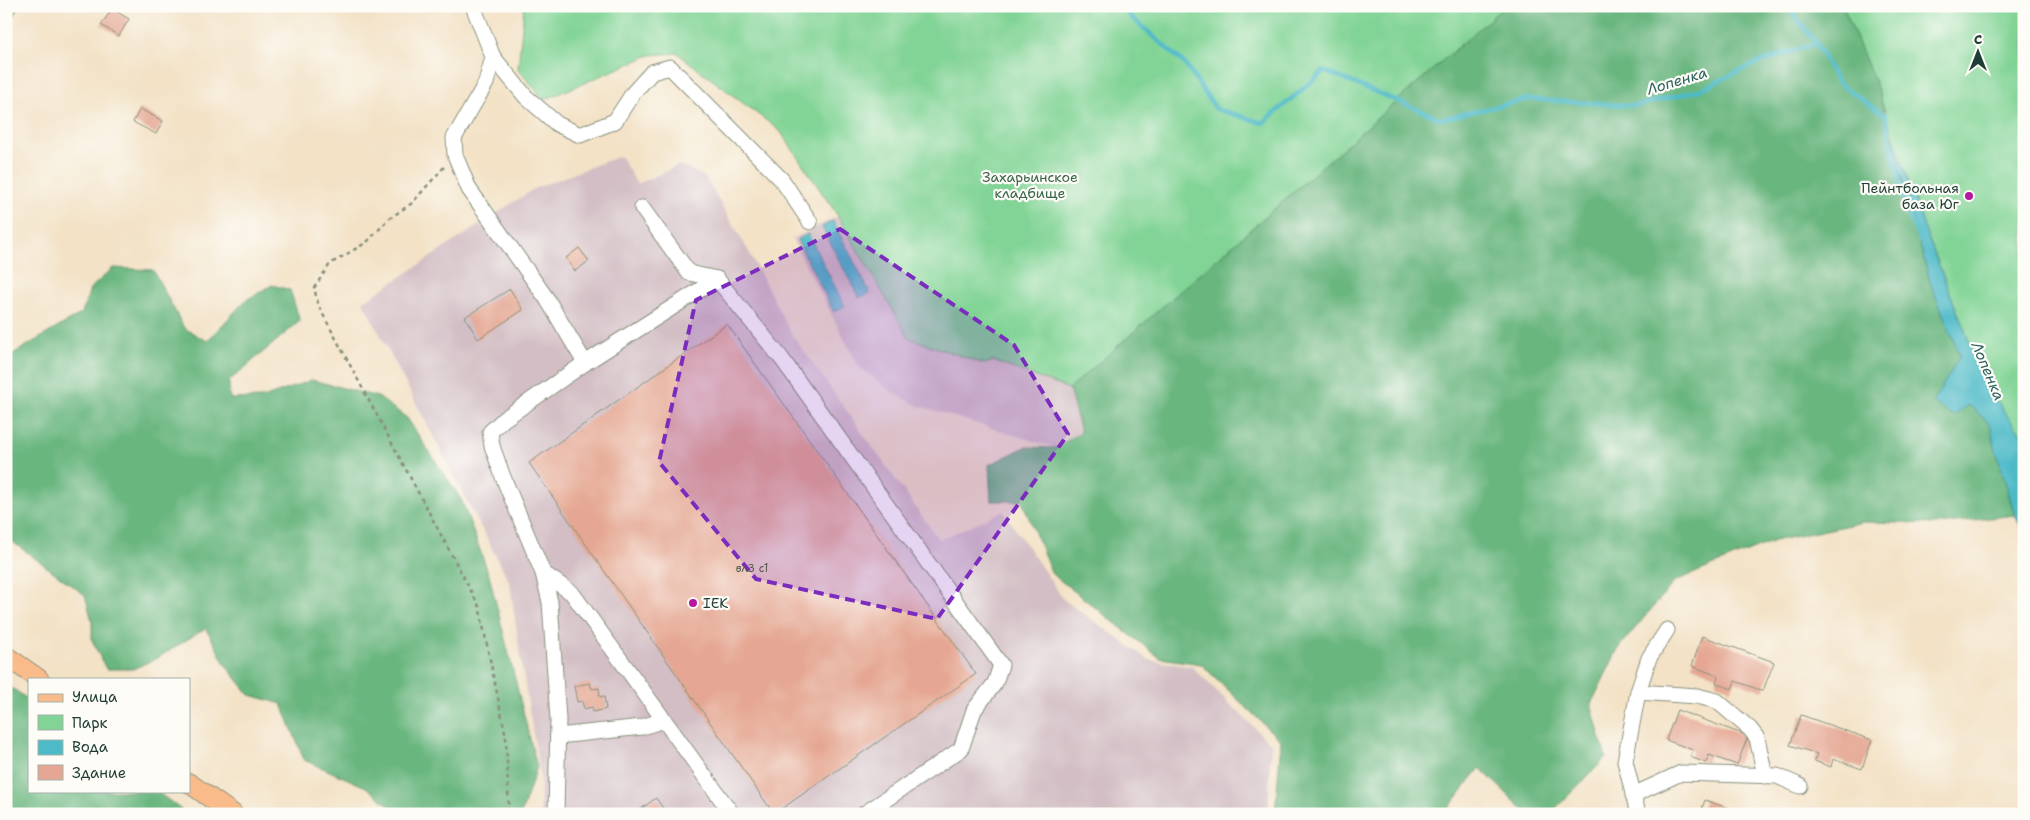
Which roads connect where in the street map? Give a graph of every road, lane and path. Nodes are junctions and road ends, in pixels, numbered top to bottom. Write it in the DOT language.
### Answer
graph roads {
  1 [pos="474,6"];
  2 [pos="493,57"];
  3 [pos="455,155"];
  4 [pos="642,208"];
  5 [pos="810,222"];
  6 [pos="716,279"];
  7 [pos="585,363"];
  8 [pos="543,573"];
  9 [pos="1667,630"];
  10 [pos="6,656"];
  11 [pos="38,678"];
  12 [pos="1638,692"];
  13 [pos="664,720"];
  14 [pos="558,736"];
  15 [pos="1765,776"];
  16 [pos="190,784"];
  17 [pos="1800,786"];
  18 [pos="1633,795"];
  19 [pos="232,814"];
  20 [pos="509,814"];
  21 [pos="556,814"];
  22 [pos="732,814"];
  23 [pos="864,814"];
  24 [pos="1638,814"];
  1 -- 2 [label="lane"];
  2 -- 3 [label="lane"];
  2 -- 5 [label="lane"];
  3 -- 7 [label="lane"];
  3 -- 20 [label="path"];
  4 -- 6 [label="lane"];
  6 -- 7 [label="lane"];
  6 -- 23 [label="lane"];
  7 -- 8 [label="lane"];
  8 -- 13 [label="lane"];
  8 -- 14 [label="lane"];
  9 -- 12 [label="lane"];
  10 -- 11 [label="main road"];
  12 -- 15 [label="lane"];
  12 -- 18 [label="lane"];
  13 -- 14 [label="lane"];
  13 -- 22 [label="lane"];
  14 -- 21 [label="lane"];
  15 -- 17 [label="lane"];
  15 -- 18 [label="lane"];
  16 -- 19 [label="main road"];
  18 -- 24 [label="lane"];
}
